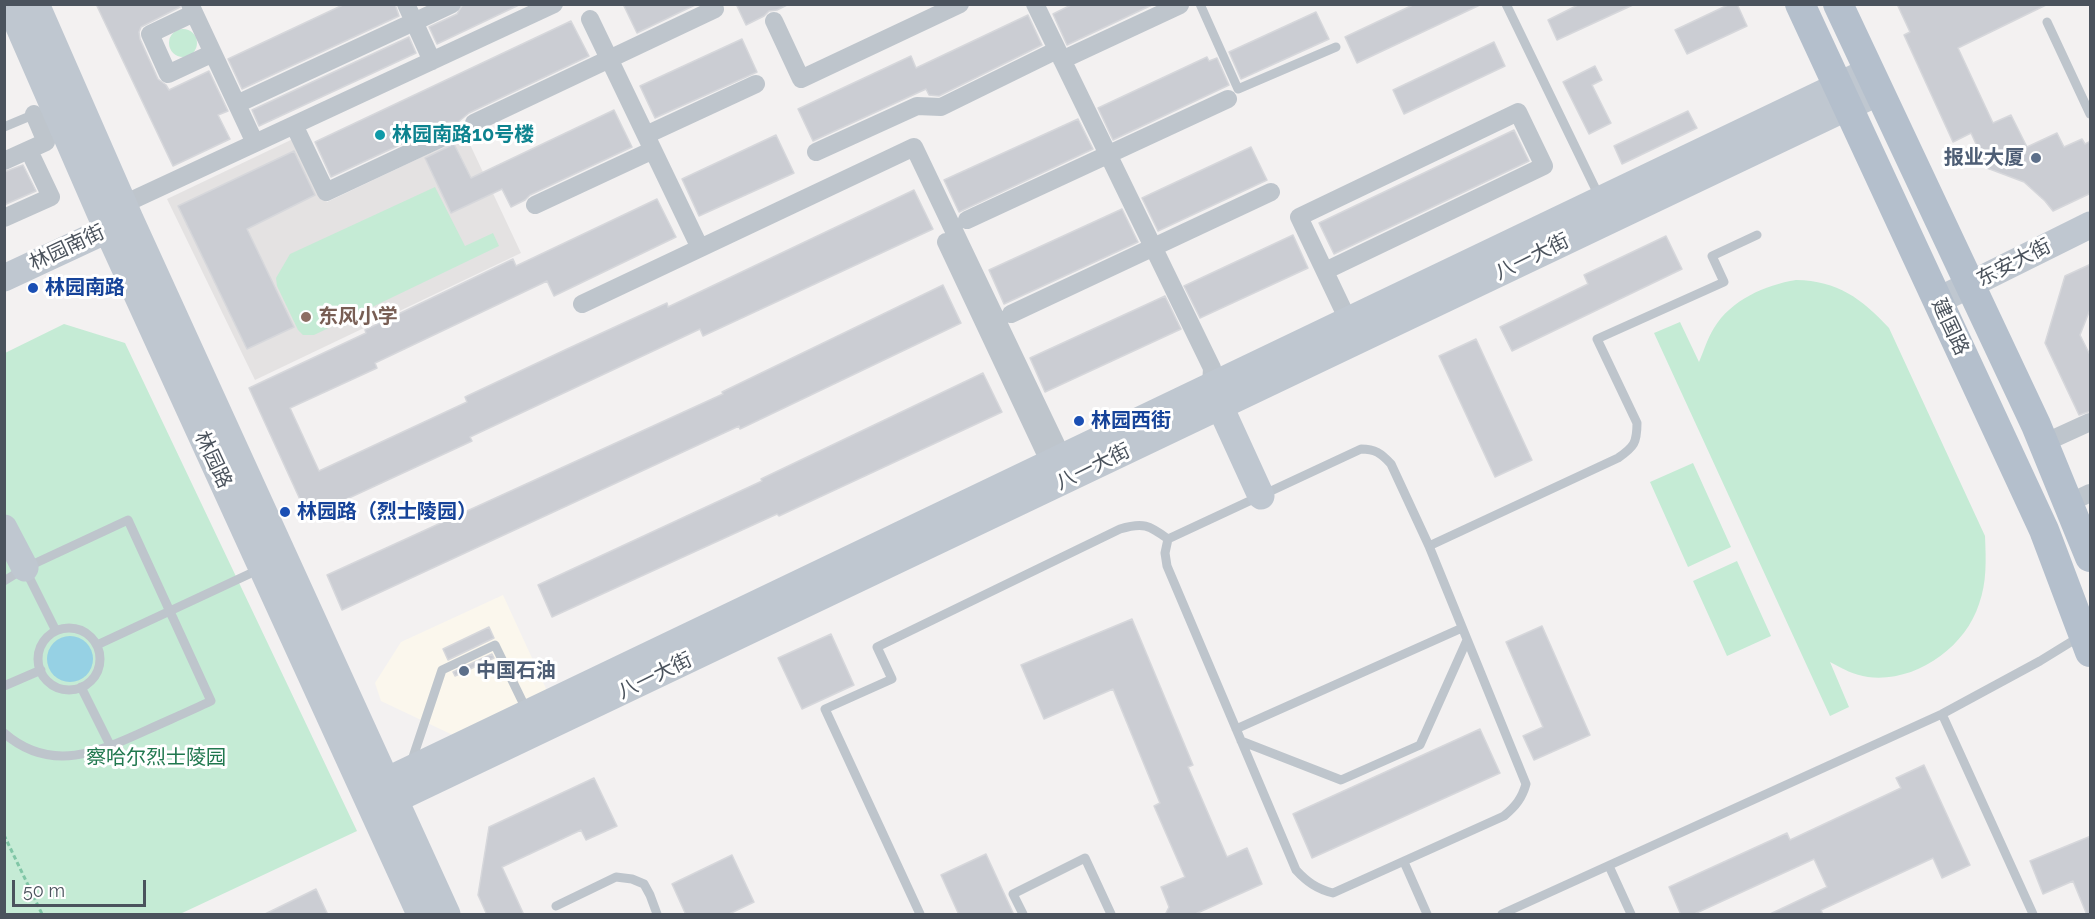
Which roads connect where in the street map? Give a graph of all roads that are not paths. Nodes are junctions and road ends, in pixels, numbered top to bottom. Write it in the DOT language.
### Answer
graph roads {
  1 [pos="9,4"];
  2 [pos="36,4"];
  3 [pos="406,4"];
  4 [pos="452,4"];
  5 [pos="554,4"];
  6 [pos="960,4"];
  7 [pos="1035,4"];
  8 [pos="1200,4"];
  9 [pos="1506,4"];
  10 [pos="1800,4"];
  11 [pos="1838,4"];
  12 [pos="1180,5"];
  13 [pos="194,8"];
  14 [pos="715,9"];
  15 [pos="590,19"];
  16 [pos="774,21"];
  17 [pos="2047,22"];
  18 [pos="409,24"];
  19 [pos="1336,47"];
  20 [pos="213,53"];
  21 [pos="1059,55"];
  22 [pos="609,60"];
  23 [pos="432,61"];
  24 [pos="1874,82"];
  25 [pos="756,84"];
  26 [pos="1843,96"];
  27 [pos="1228,99"];
  28 [pos="58,104"];
  29 [pos="237,104"];
  30 [pos="2091,114"];
  31 [pos="474,123"];
  32 [pos="294,125"];
  33 [pos="4,127"];
  34 [pos="454,132"];
  35 [pos="255,143"];
  36 [pos="649,143"];
  37 [pos="816,152"];
  38 [pos="1108,154"];
  39 [pos="33,159"];
  40 [pos="4,161"];
  41 [pos="1271,192"];
  42 [pos="535,205"];
  43 [pos="1605,210"];
  44 [pos="120,217"];
  45 [pos="4,218"];
  46 [pos="967,220"];
  47 [pos="2091,225"];
  48 [pos="1757,235"];
  49 [pos="944,237"];
  50 [pos="1153,247"];
  51 [pos="700,248"];
  52 [pos="1325,271"];
  53 [pos="4,278"];
  54 [pos="1971,285"];
  55 [pos="1937,301"];
  56 [pos="582,304"];
  57 [pos="1011,314"];
  58 [pos="1348,320"];
  59 [pos="1215,396"];
  60 [pos="2091,422"];
  61 [pos="2044,444"];
  62 [pos="1056,460"];
  63 [pos="1261,496"];
  64 [pos="2080,498"];
  65 [pos="4,528"];
  66 [pos="1168,540"];
  67 [pos="1429,546"];
  68 [pos="2091,557"];
  69 [pos="262,568"];
  70 [pos="15,575"];
  71 [pos="170,611"];
  72 [pos="1462,628"];
  73 [pos="57,631"];
  74 [pos="2088,638"];
  75 [pos="1467,640"];
  76 [pos="97,645"];
  77 [pos="41,670"];
  78 [pos="4,686"];
  79 [pos="81,687"];
  80 [pos="1942,714"];
  81 [pos="533,722"];
  82 [pos="1236,729"];
  83 [pos="4,732"];
  84 [pos="1241,741"];
  85 [pos="111,747"];
  86 [pos="391,790"];
  87 [pos="1404,862"];
  88 [pos="1609,866"];
  89 [pos="556,906"];
  90 [pos="420,915"];
  91 [pos="447,915"];
  92 [pos="657,915"];
  93 [pos="920,915"];
  94 [pos="1023,915"];
  95 [pos="1111,915"];
  96 [pos="1427,915"];
  97 [pos="1502,915"];
  98 [pos="1631,915"];
  99 [pos="2033,915"];
  1 -- 28 [label="main road, 林园路"];
  2 -- 28 [label="main road, 林园路"];
  3 -- 18 [label="street"];
  4 -- 18 [label="street"];
  5 -- 23 [label="street"];
  6 -- 16 [label="street"];
  7 -- 21 [label="street"];
  8 -- 19 [label="lane"];
  9 -- 43 [label="lane"];
  10 -- 26 [label="main road, 建国路"];
  11 -- 24 [label="main road, 建国路"];
  12 -- 21 [label="street"];
  13 -- 20 [label="street"];
  13 -- 20 [label="street"];
  14 -- 22 [label="street"];
  15 -- 22 [label="street"];
  17 -- 30 [label="lane"];
  18 -- 23 [label="street"];
  18 -- 29 [label="street"];
  20 -- 29 [label="street"];
  21 -- 37 [label="street"];
  21 -- 38 [label="street"];
  22 -- 31 [label="street"];
  22 -- 36 [label="street"];
  23 -- 32 [label="street"];
  24 -- 26 [label="main road, 八一大街"];
  24 -- 54 [label="main road, 建国路"];
  25 -- 36 [label="street"];
  26 -- 43 [label="main road, 八一大街"];
  26 -- 55 [label="main road, 建国路"];
  27 -- 38 [label="street"];
  28 -- 33 [label="lane"];
  28 -- 40 [label="street"];
  28 -- 44 [label="main road, 林园路"];
  29 -- 35 [label="street"];
  32 -- 34 [label="street"];
  32 -- 35 [label="street"];
  35 -- 44 [label="street"];
  36 -- 42 [label="street"];
  36 -- 51 [label="street"];
  38 -- 46 [label="street"];
  38 -- 50 [label="street"];
  39 -- 45 [label="street"];
  41 -- 50 [label="street"];
  43 -- 58 [label="main road, 八一大街"];
  43 -- 59 [label="main road, 八一大街"];
  44 -- 53 [label="main road, 林园南街"];
  44 -- 69 [label="main road, 林园路"];
  44 -- 86 [label="main road, 林园路"];
  47 -- 54 [label="main road, 东安大街"];
  48 -- 67 [label="lane"];
  49 -- 62 [label="street"];
  50 -- 57 [label="street"];
  50 -- 59 [label="street"];
  51 -- 56 [label="street"];
  51 -- 62 [label="street"];
  52 -- 52 [label="street"];
  52 -- 58 [label="street"];
  54 -- 55 [label="main road, 东安大街"];
  54 -- 61 [label="main road, 建国路"];
  55 -- 74 [label="main road, 建国路"];
  58 -- 59 [label="main road, 八一大街"];
  59 -- 62 [label="main road, 八一大街"];
  59 -- 63 [label="main road"];
  59 -- 81 [label="main road, 八一大街"];
  60 -- 61 [label="street"];
  61 -- 64 [label="main road, 建国路"];
  62 -- 81 [label="main road, 八一大街"];
  63 -- 66 [label="lane"];
  63 -- 67 [label="lane"];
  64 -- 68 [label="main road, 建国路"];
  65 -- 70 [label="main road"];
  66 -- 82 [label="lane"];
  66 -- 93 [label="lane"];
  67 -- 72 [label="lane"];
  69 -- 71 [label="lane"];
  69 -- 86 [label="main road, 林园路"];
  70 -- 71 [label="lane"];
  70 -- 73 [label="lane"];
  71 -- 76 [label="lane"];
  71 -- 85 [label="lane"];
  72 -- 75 [label="lane"];
  72 -- 82 [label="lane"];
  73 -- 76 [label="lane"];
  73 -- 77 [label="lane"];
  74 -- 80 [label="lane"];
  75 -- 84 [label="lane"];
  75 -- 87 [label="lane"];
  76 -- 79 [label="lane"];
  77 -- 78 [label="lane"];
  77 -- 79 [label="lane"];
  79 -- 85 [label="lane"];
  80 -- 88 [label="lane"];
  80 -- 99 [label="lane"];
  81 -- 86 [label="main road, 八一大街"];
  81 -- 86 [label="lane"];
  82 -- 84 [label="lane"];
  83 -- 85 [label="lane"];
  84 -- 87 [label="lane"];
  86 -- 90 [label="main road, 林园路"];
  86 -- 91 [label="main road, 林园路"];
  87 -- 96 [label="lane"];
  88 -- 97 [label="lane"];
  88 -- 98 [label="lane"];
  89 -- 92 [label="lane"];
  94 -- 95 [label="lane"];
}
